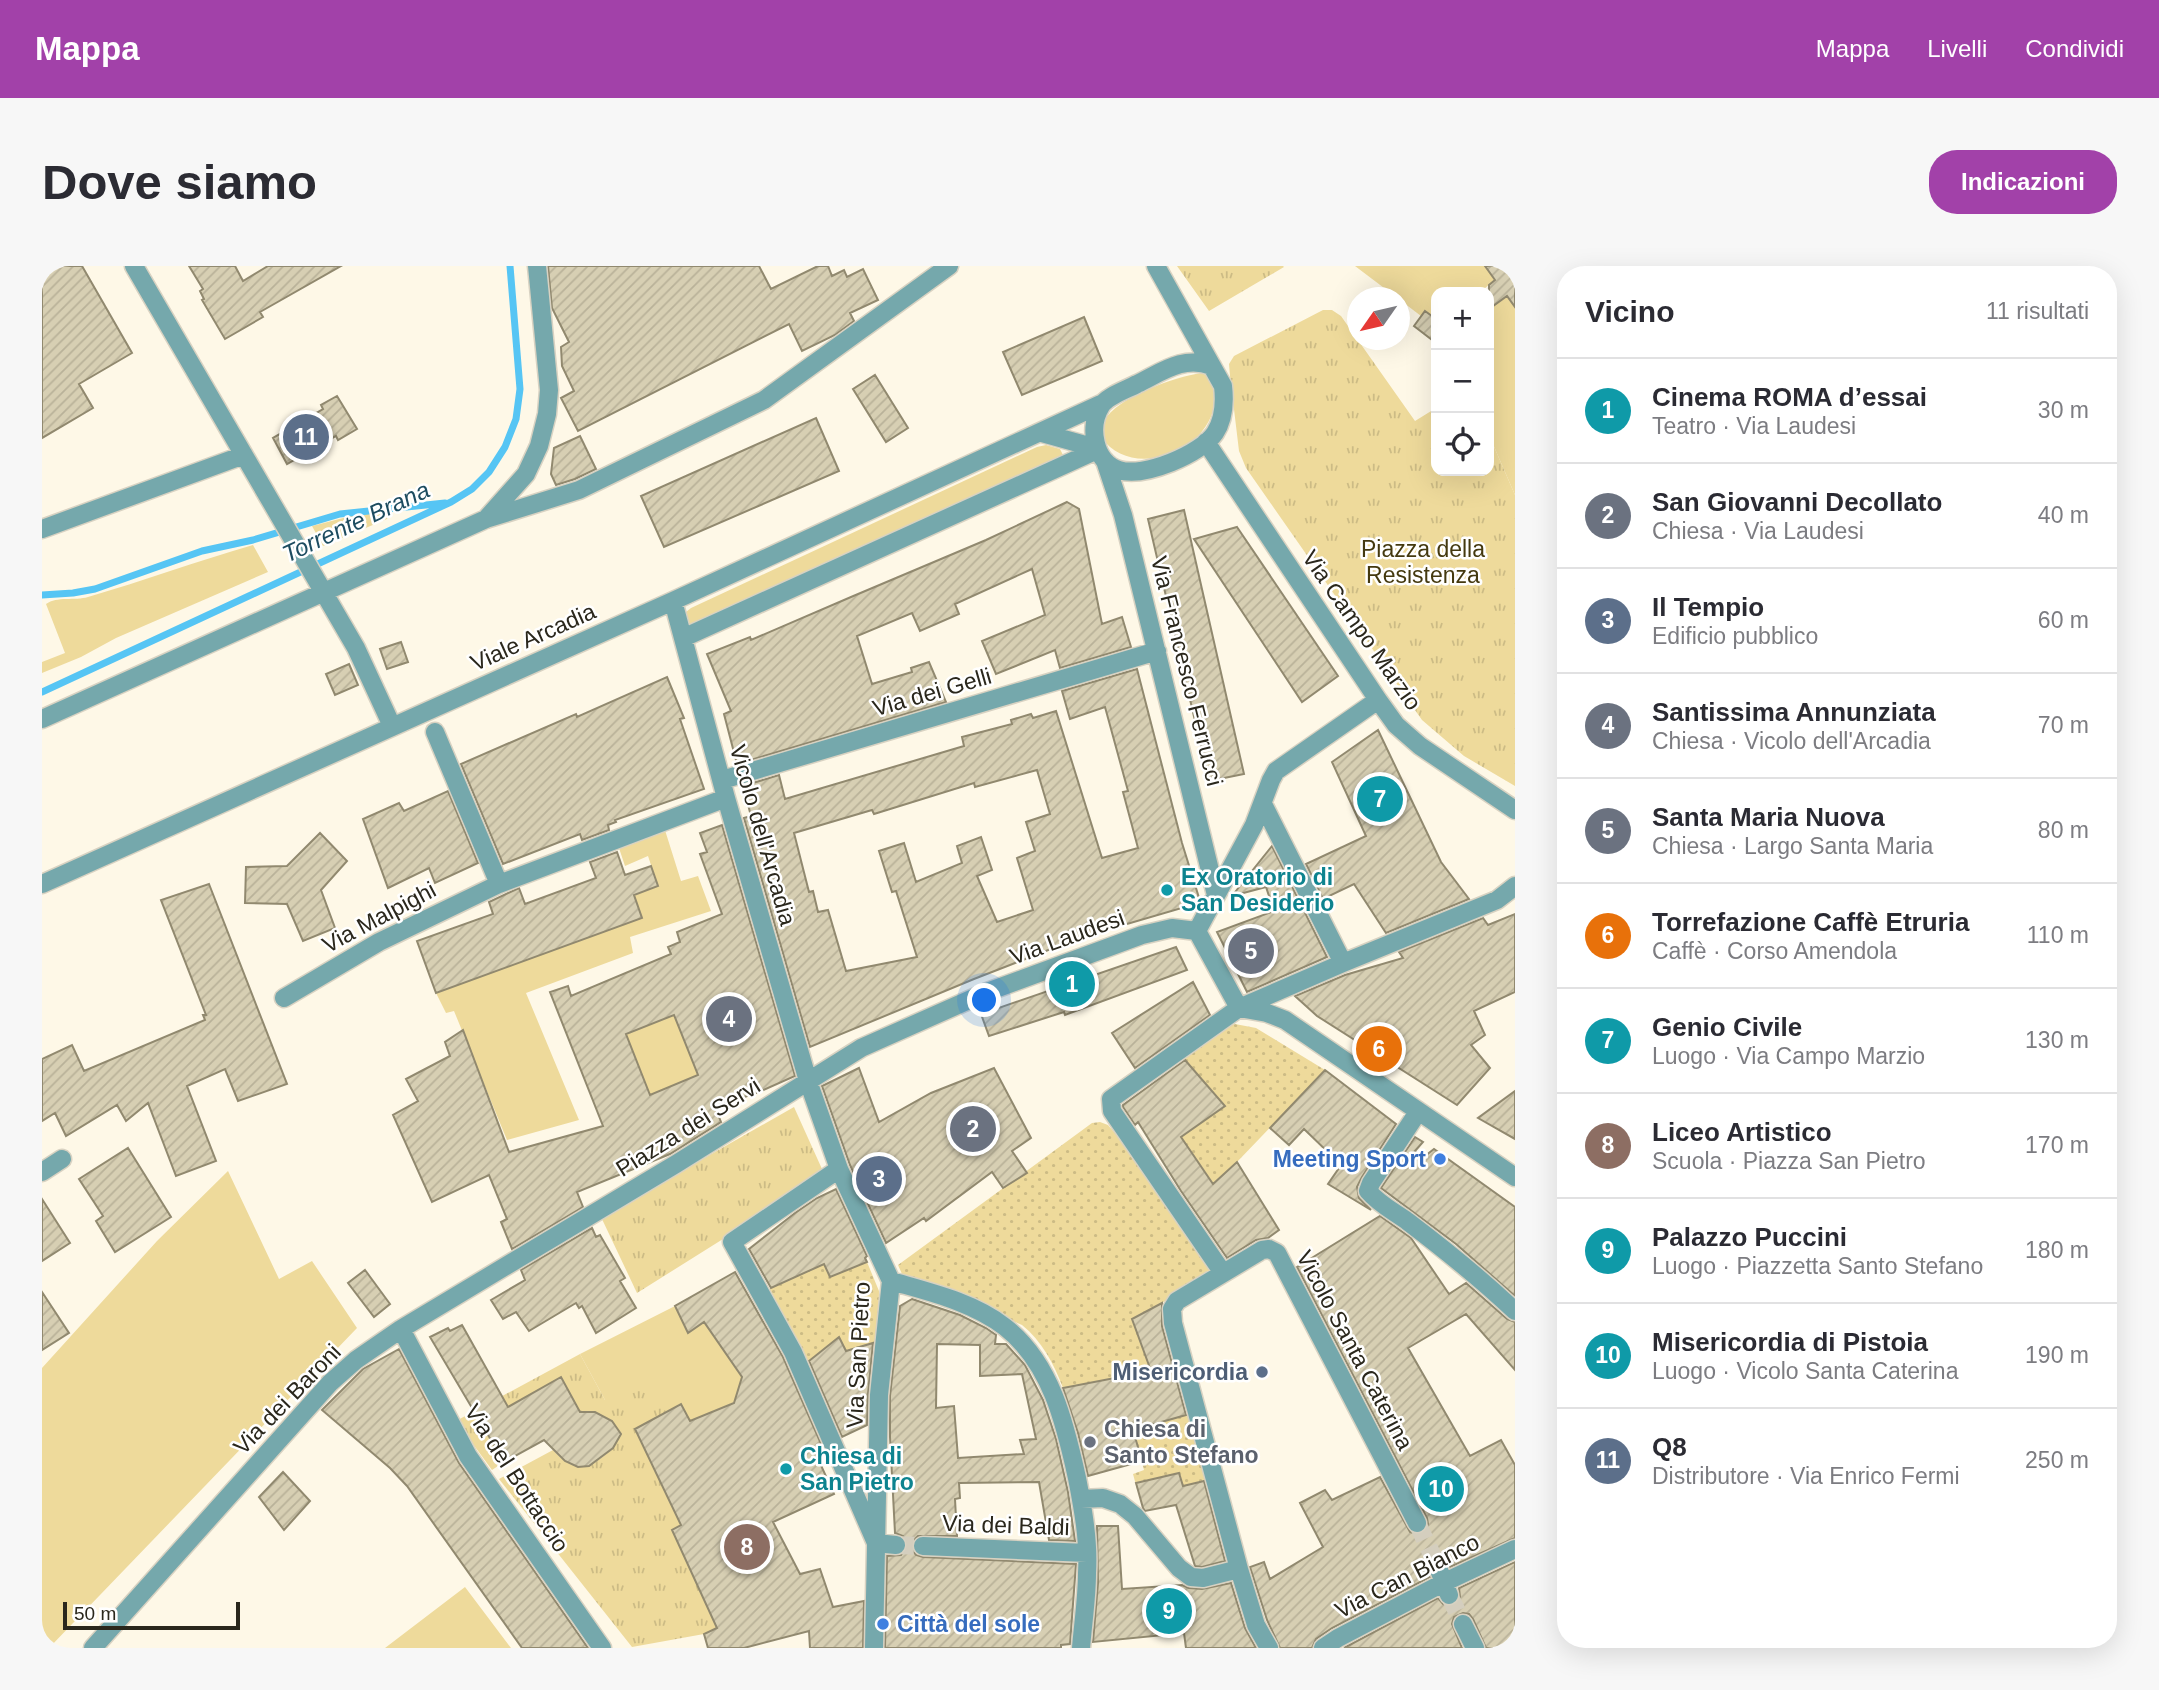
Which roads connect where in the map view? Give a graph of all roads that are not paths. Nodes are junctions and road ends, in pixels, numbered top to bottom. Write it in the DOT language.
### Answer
graph roads {
  1 [pos="134,266"];
  2 [pos="537,266"];
  3 [pos="950,266"];
  4 [pos="1156,266"];
  5 [pos="1186,321"];
  6 [pos="1212,366"];
  7 [pos="1163,372"];
  8 [pos="1101,404"];
  9 [pos="1042,433"];
  10 [pos="1206,442"];
  11 [pos="1100,453"];
  12 [pos="244,455"];
  13 [pos="486,519"];
  14 [pos="42,529"];
  15 [pos="320,586"];
  16 [pos="673,601"];
  17 [pos="683,638"];
  18 [pos="1157,650"];
  19 [pos="1378,700"];
  20 [pos="42,719"];
  21 [pos="392,726"];
  22 [pos="435,732"];
  23 [pos="722,780"];
  24 [pos="726,798"];
  25 [pos="1263,804"];
  26 [pos="1515,810"];
  27 [pos="42,884"];
  28 [pos="499,884"];
  29 [pos="1515,886"];
  30 [pos="1216,895"];
  31 [pos="1197,931"];
  32 [pos="1343,963"];
  33 [pos="284,998"];
  34 [pos="1238,1008"];
  35 [pos="808,1081"];
  36 [pos="1419,1112"];
  37 [pos="62,1159"];
  38 [pos="839,1169"];
  39 [pos="42,1172"];
  40 [pos="1515,1177"];
  41 [pos="594,1213"];
  42 [pos="1223,1273"];
  43 [pos="891,1281"];
  44 [pos="1515,1311"];
  45 [pos="401,1329"];
  46 [pos="1081,1499"];
  47 [pos="1417,1523"];
  48 [pos="876,1544"];
  49 [pos="896,1545"];
  50 [pos="923,1546"];
  51 [pos="1515,1549"];
  52 [pos="1087,1553"];
  53 [pos="1437,1564"];
  54 [pos="1239,1569"];
  55 [pos="1447,1589"];
  56 [pos="1463,1624"];
  57 [pos="93,1648"];
  58 [pos="602,1648"];
  59 [pos="874,1648"];
  60 [pos="1082,1648"];
  61 [pos="1269,1648"];
  62 [pos="1323,1648"];
  63 [pos="1475,1648"];
  1 -- 12 [label="street"];
  2 -- 13 [label="street"];
  3 -- 13 [label="street"];
  4 -- 5 [label="street"];
  5 -- 6 [label="street"];
  5 -- 7 [label="street"];
  6 -- 7 [label="street"];
  6 -- 10 [label="street"];
  7 -- 8 [label="street"];
  8 -- 9 [label="street, Viale Arcadia"];
  8 -- 11 [label="street"];
  9 -- 11 [label="street"];
  9 -- 16 [label="street, Viale Arcadia"];
  10 -- 11 [label="street"];
  10 -- 19 [label="street, Via Campo Marzio"];
  11 -- 17 [label="street"];
  11 -- 18 [label="street, Via Francesco Ferrucci"];
  12 -- 14 [label="street"];
  12 -- 15 [label="street"];
  13 -- 15 [label="street"];
  15 -- 20 [label="street"];
  15 -- 21 [label="street"];
  16 -- 17 [label="street, Vicolo dell'Arcadia"];
  16 -- 21 [label="street, Viale Arcadia"];
  17 -- 23 [label="street, Vicolo dell'Arcadia"];
  18 -- 23 [label="street, Via dei Gelli"];
  18 -- 30 [label="street, Via Francesco Ferrucci"];
  19 -- 25 [label="street"];
  19 -- 26 [label="street, Via Campo Marzio"];
  21 -- 27 [label="street, Viale Arcadia"];
  22 -- 28 [label="street"];
  23 -- 24 [label="street, Vicolo dell'Arcadia"];
  24 -- 28 [label="street, Via Malpighi"];
  24 -- 35 [label="street, Vicolo dell'Arcadia"];
  25 -- 30 [label="street"];
  25 -- 32 [label="street"];
  28 -- 33 [label="street, Via Malpighi"];
  29 -- 32 [label="street"];
  30 -- 31 [label="street"];
  31 -- 34 [label="street"];
  31 -- 35 [label="street, Via Laudesi"];
  32 -- 34 [label="street"];
  34 -- 36 [label="street"];
  34 -- 42 [label="street"];
  35 -- 38 [label="street, Via San Pietro"];
  35 -- 41 [label="street, Piazza dei Servi"];
  36 -- 40 [label="street"];
  36 -- 44 [label="street"];
  37 -- 39 [label="street"];
  38 -- 43 [label="street, Via San Pietro"];
  38 -- 48 [label="street"];
  41 -- 45 [label="street, Via dei Baroni"];
  42 -- 47 [label="street, Vicolo Santa Caterina"];
  42 -- 54 [label="street"];
  43 -- 46 [label="street"];
  43 -- 48 [label="street, Via San Pietro"];
  45 -- 57 [label="street, Via dei Baroni"];
  45 -- 58 [label="street, Via del Bottaccio"];
  46 -- 52 [label="street"];
  46 -- 54 [label="street"];
  48 -- 49 [label="street"];
  48 -- 59 [label="street, Via San Pietro"];
  50 -- 52 [label="street, Via dei Baldi"];
  51 -- 55 [label="street, Via Can Bianco"];
  52 -- 60 [label="street"];
  53 -- 55 [label="street"];
  54 -- 61 [label="street"];
  55 -- 62 [label="street, Via Can Bianco"];
  56 -- 63 [label="street"];
}
